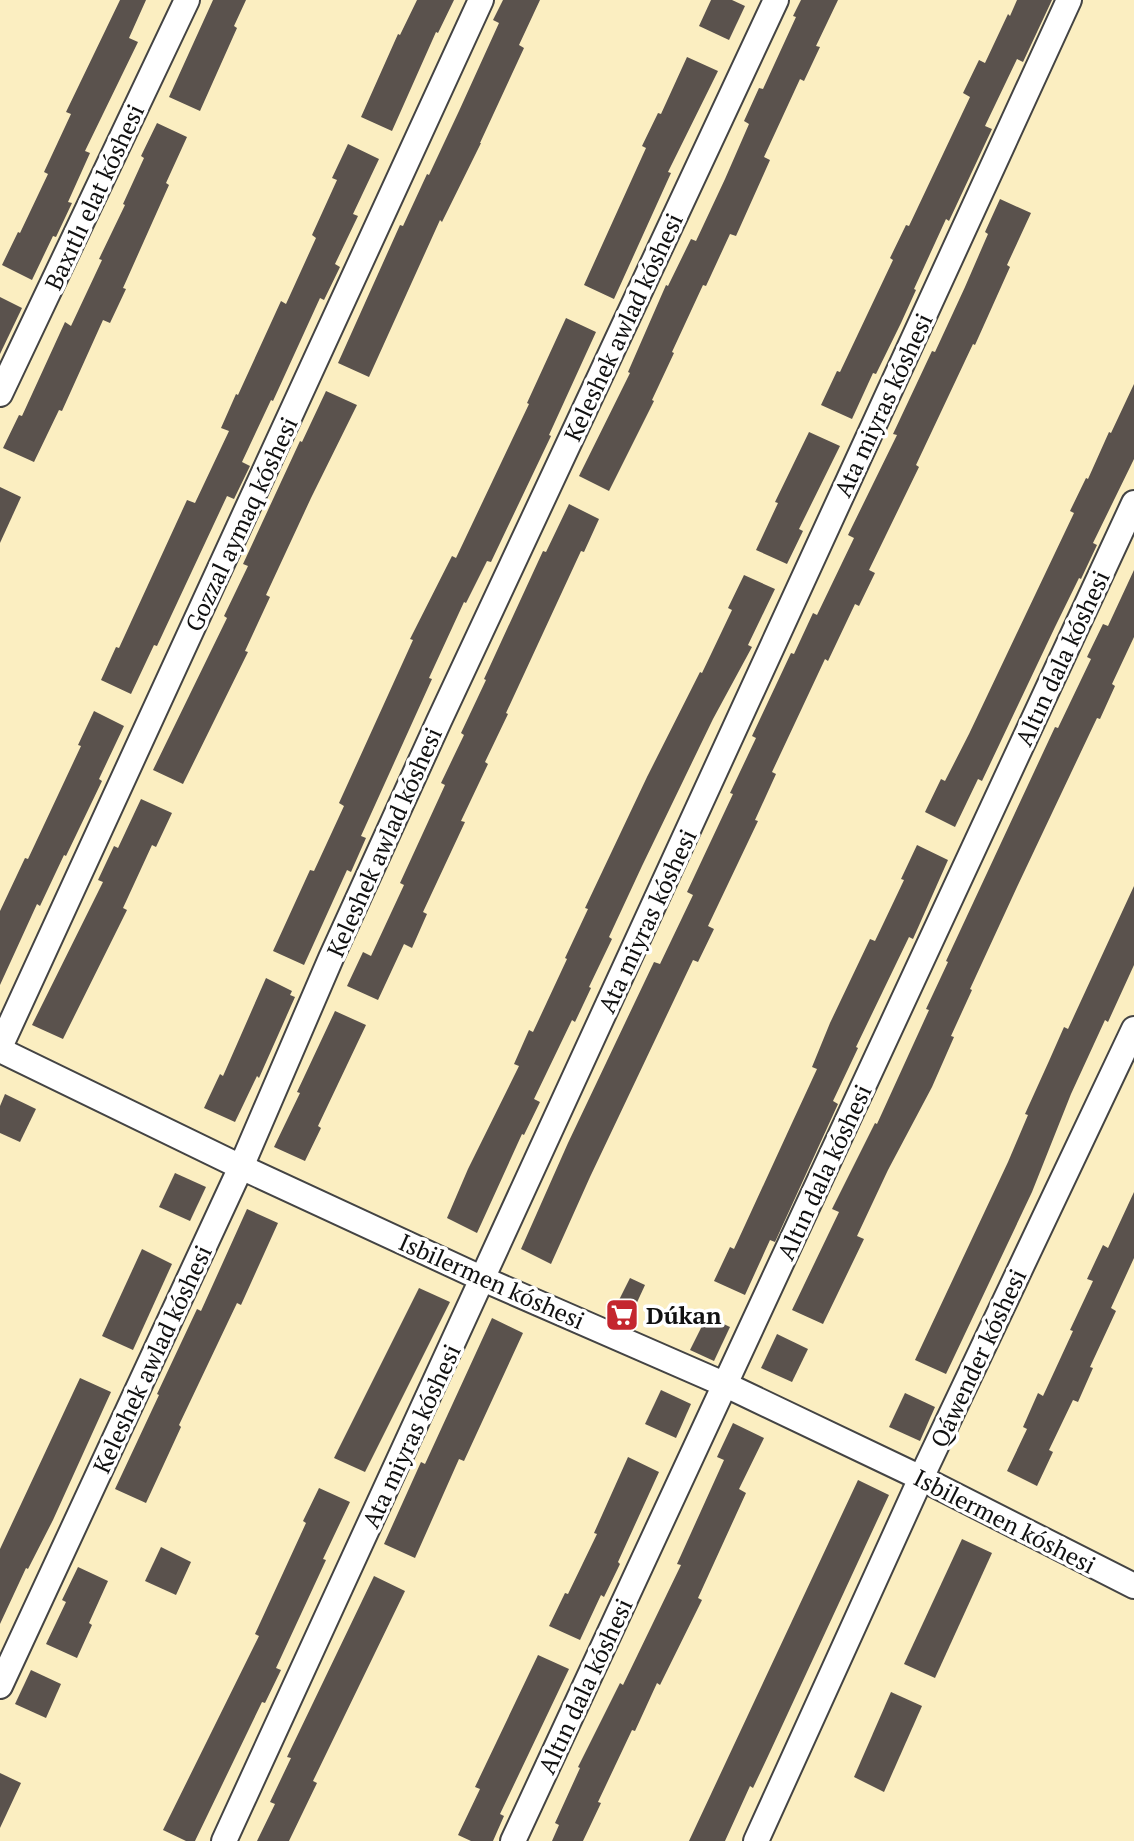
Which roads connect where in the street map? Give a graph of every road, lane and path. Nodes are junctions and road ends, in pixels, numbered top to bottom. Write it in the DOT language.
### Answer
graph roads {
  1 [pos="187,0"];
  2 [pos="481,0"];
  3 [pos="776,0"];
  4 [pos="1069,0"];
  5 [pos="0,394"];
  6 [pos="1134,503"];
  7 [pos="1134,1029"];
  8 [pos="0,1049"];
  9 [pos="240,1167"];
  10 [pos="483,1279"];
  11 [pos="726,1385"];
  12 [pos="921,1478"];
  13 [pos="1134,1586"];
  14 [pos="0,1686"];
  15 [pos="224,1841"];
  16 [pos="513,1841"];
  17 [pos="756,1841"];
  1 -- 5 [label="street, Baxıtlı elat kóshesi"];
  2 -- 8 [label="street, Gozzal aymaq kóshesi"];
  3 -- 9 [label="street, Keleshek awlad kóshesi"];
  4 -- 10 [label="street, Ata miyras kóshesi"];
  6 -- 11 [label="street, Altın dala kóshesi"];
  7 -- 12 [label="street, Qáwender kóshesi"];
  8 -- 9 [label="street, Isbilermen kóshesi"];
  9 -- 10 [label="street, Isbilermen kóshesi"];
  9 -- 14 [label="street, Keleshek awlad kóshesi"];
  10 -- 11 [label="street, Isbilermen kóshesi"];
  10 -- 15 [label="street, Ata miyras kóshesi"];
  11 -- 12 [label="street, Isbilermen kóshesi"];
  11 -- 16 [label="street, Altın dala kóshesi"];
  12 -- 13 [label="street, Isbilermen kóshesi"];
  12 -- 17 [label="street, Qáwender kóshesi"];
}
